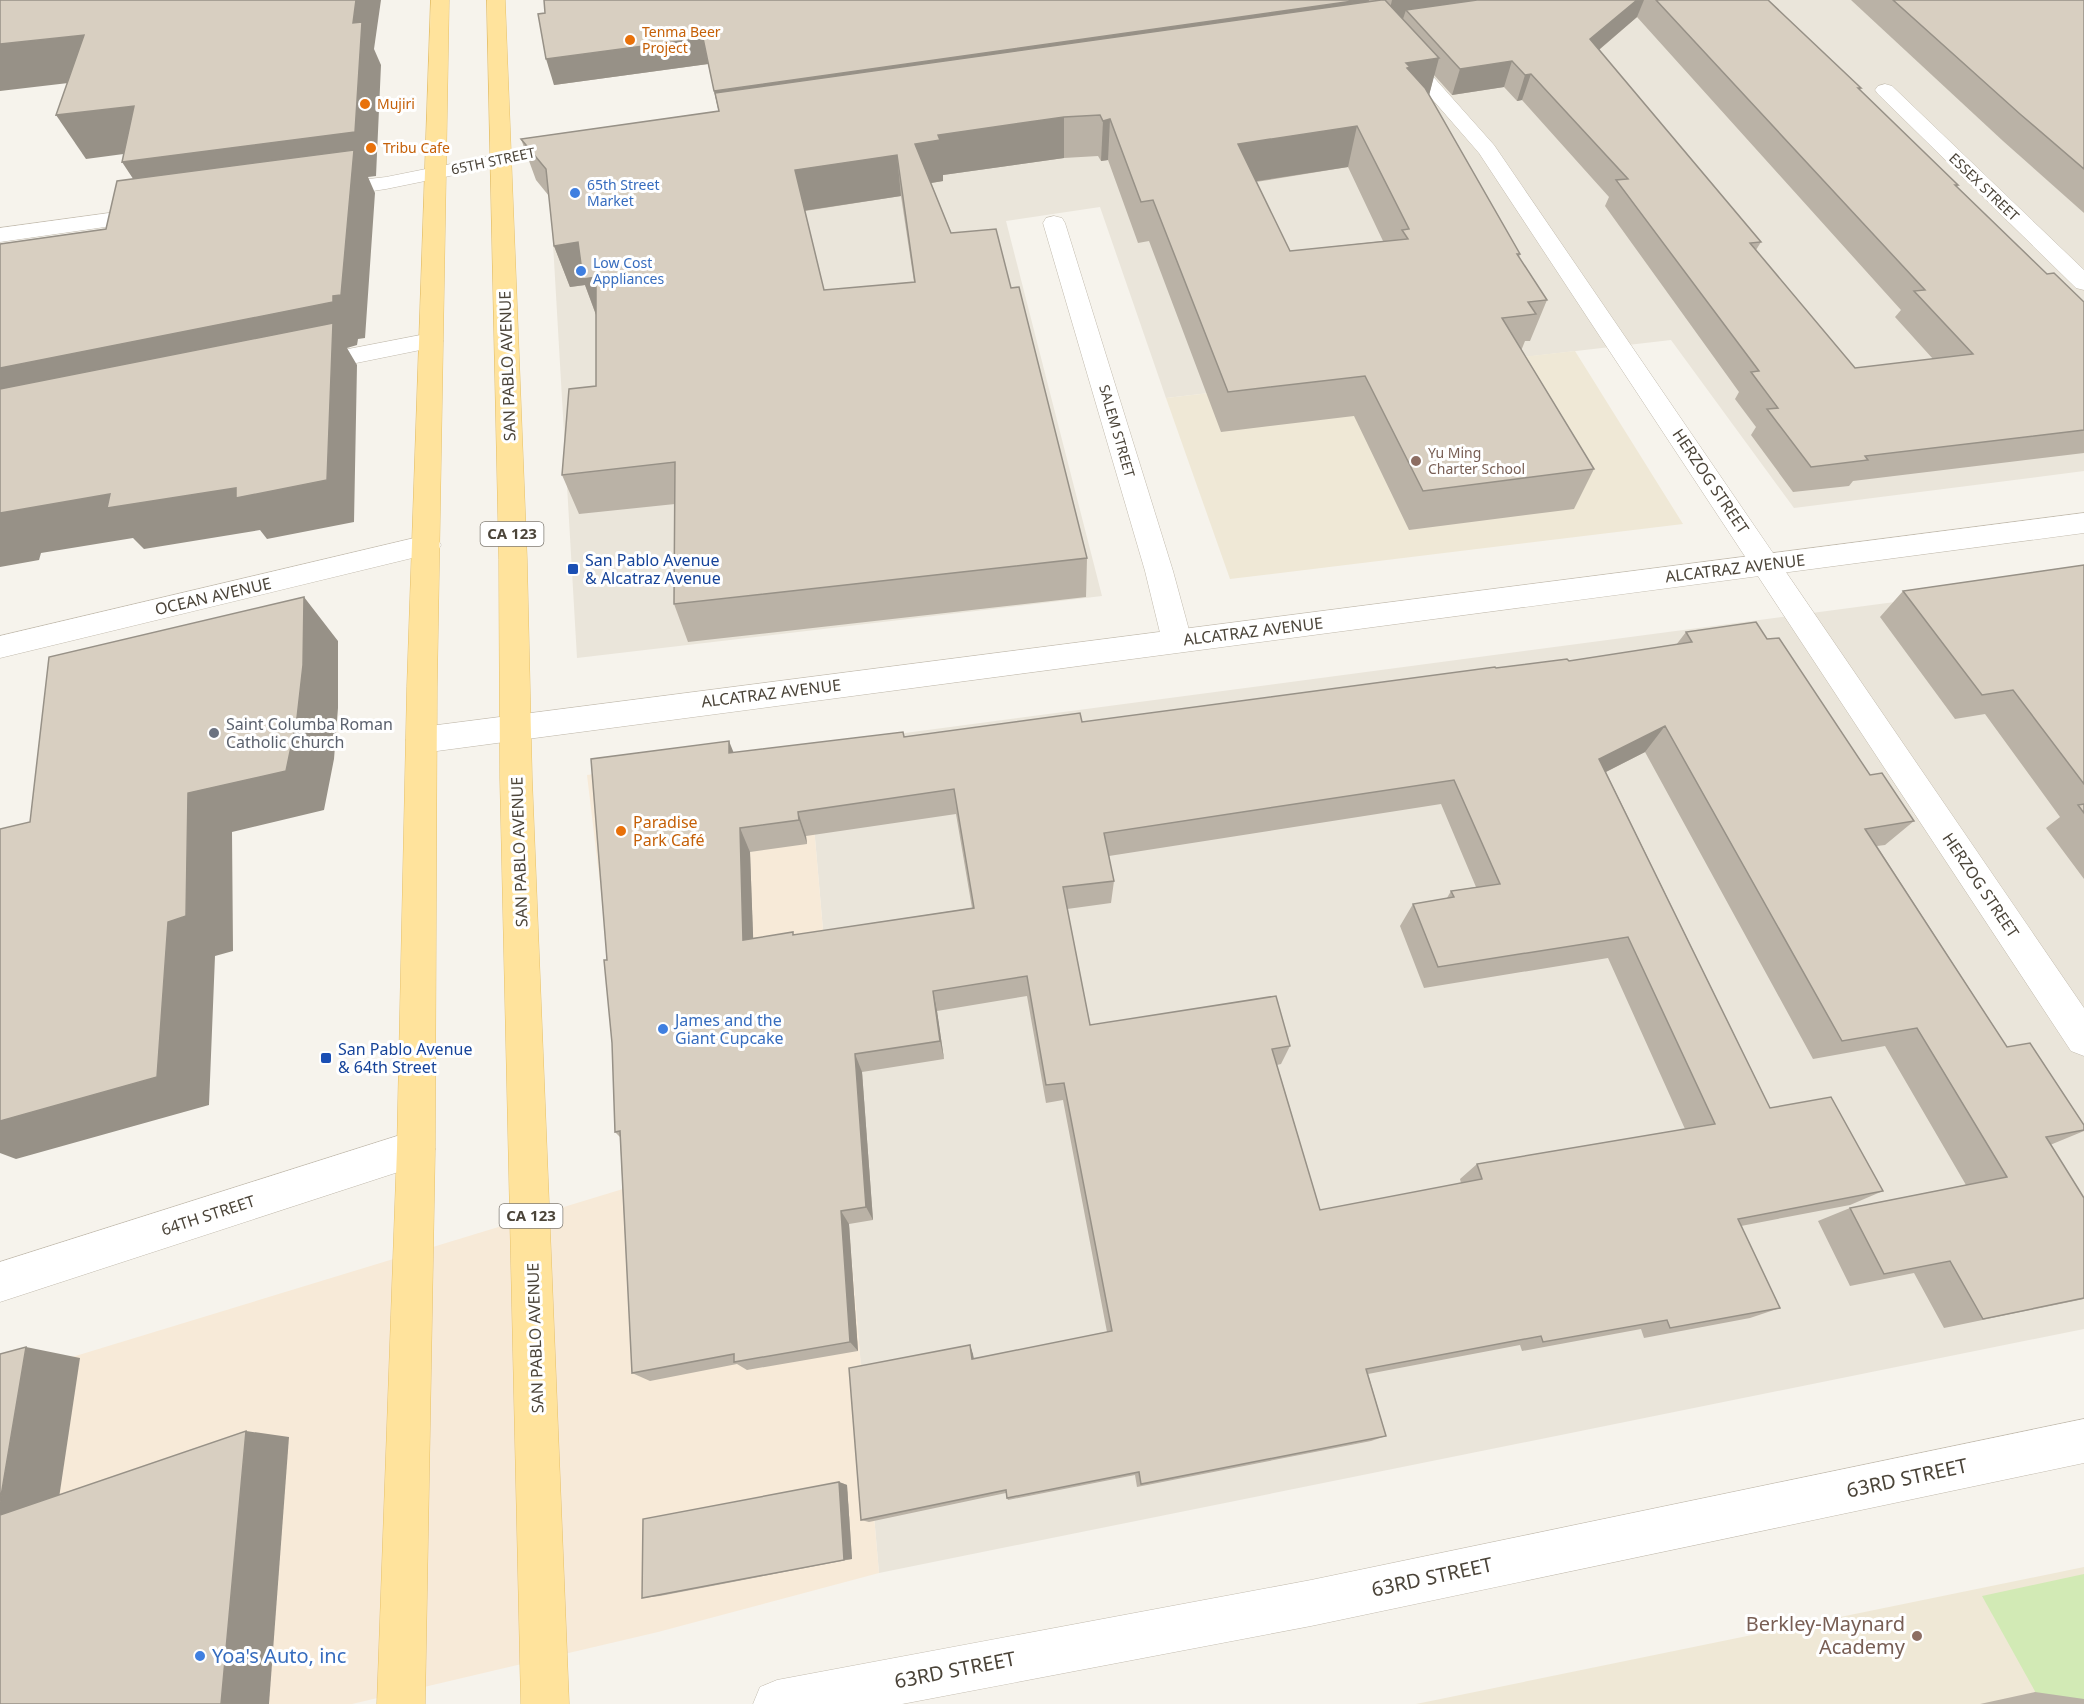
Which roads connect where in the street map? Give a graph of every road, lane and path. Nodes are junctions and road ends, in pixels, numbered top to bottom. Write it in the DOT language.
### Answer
graph roads {
  1 [pos="440,0"];
  2 [pos="496,0"];
  3 [pos="1355,0"];
  4 [pos="1408,26"];
  5 [pos="1370,32"];
  6 [pos="1885,90"];
  7 [pos="590,144"];
  8 [pos="501,160"];
  9 [pos="436,173"];
  10 [pos="303,194"];
  11 [pos="172,212"];
  12 [pos="1054,224"];
  13 [pos="0,235"];
  14 [pos="2084,283"];
  15 [pos="431,341"];
  16 [pos="287,370"];
  17 [pos="2084,522"];
  18 [pos="427,545"];
  19 [pos="1766,564"];
  20 [pos="1177,640"];
  21 [pos="0,647"];
  22 [pos="516,727"];
  23 [pos="422,740"];
  24 [pos="2084,1039"];
  25 [pos="416,1149"];
  26 [pos="0,1282"];
  27 [pos="2084,1441"];
  28 [pos="401,1704"];
  29 [pos="545,1704"];
  30 [pos="777,1704"];
  1 -- 9 [label="main road"];
  2 -- 8 [label="main road, SAN PABLO AVENUE / CA 123"];
  3 -- 5 [label="street, HERZOG STREET"];
  4 -- 5 [label="street"];
  5 -- 19 [label="street, HERZOG STREET"];
  6 -- 14 [label="street, ESSEX STREET"];
  7 -- 8 [label="street, 65TH STREET"];
  8 -- 9 [label="street, 65TH STREET"];
  8 -- 22 [label="main road, SAN PABLO AVENUE / CA 123"];
  9 -- 10 [label="street, 65TH STREET"];
  9 -- 15 [label="main road"];
  11 -- 13 [label="street"];
  12 -- 20 [label="street, SALEM STREET"];
  15 -- 16 [label="street"];
  15 -- 18 [label="main road"];
  17 -- 19 [label="street, ALCATRAZ AVENUE"];
  18 -- 21 [label="street, OCEAN AVENUE"];
  18 -- 23 [label="main road"];
  19 -- 20 [label="street, ALCATRAZ AVENUE"];
  19 -- 24 [label="street, HERZOG STREET"];
  20 -- 22 [label="street, ALCATRAZ AVENUE"];
  22 -- 23 [label="street, ALCATRAZ AVENUE"];
  22 -- 29 [label="main road, SAN PABLO AVENUE / CA 123"];
  23 -- 25 [label="main road"];
  25 -- 26 [label="street, 64TH STREET"];
  25 -- 28 [label="main road"];
  27 -- 30 [label="street, 63RD STREET"];
}
